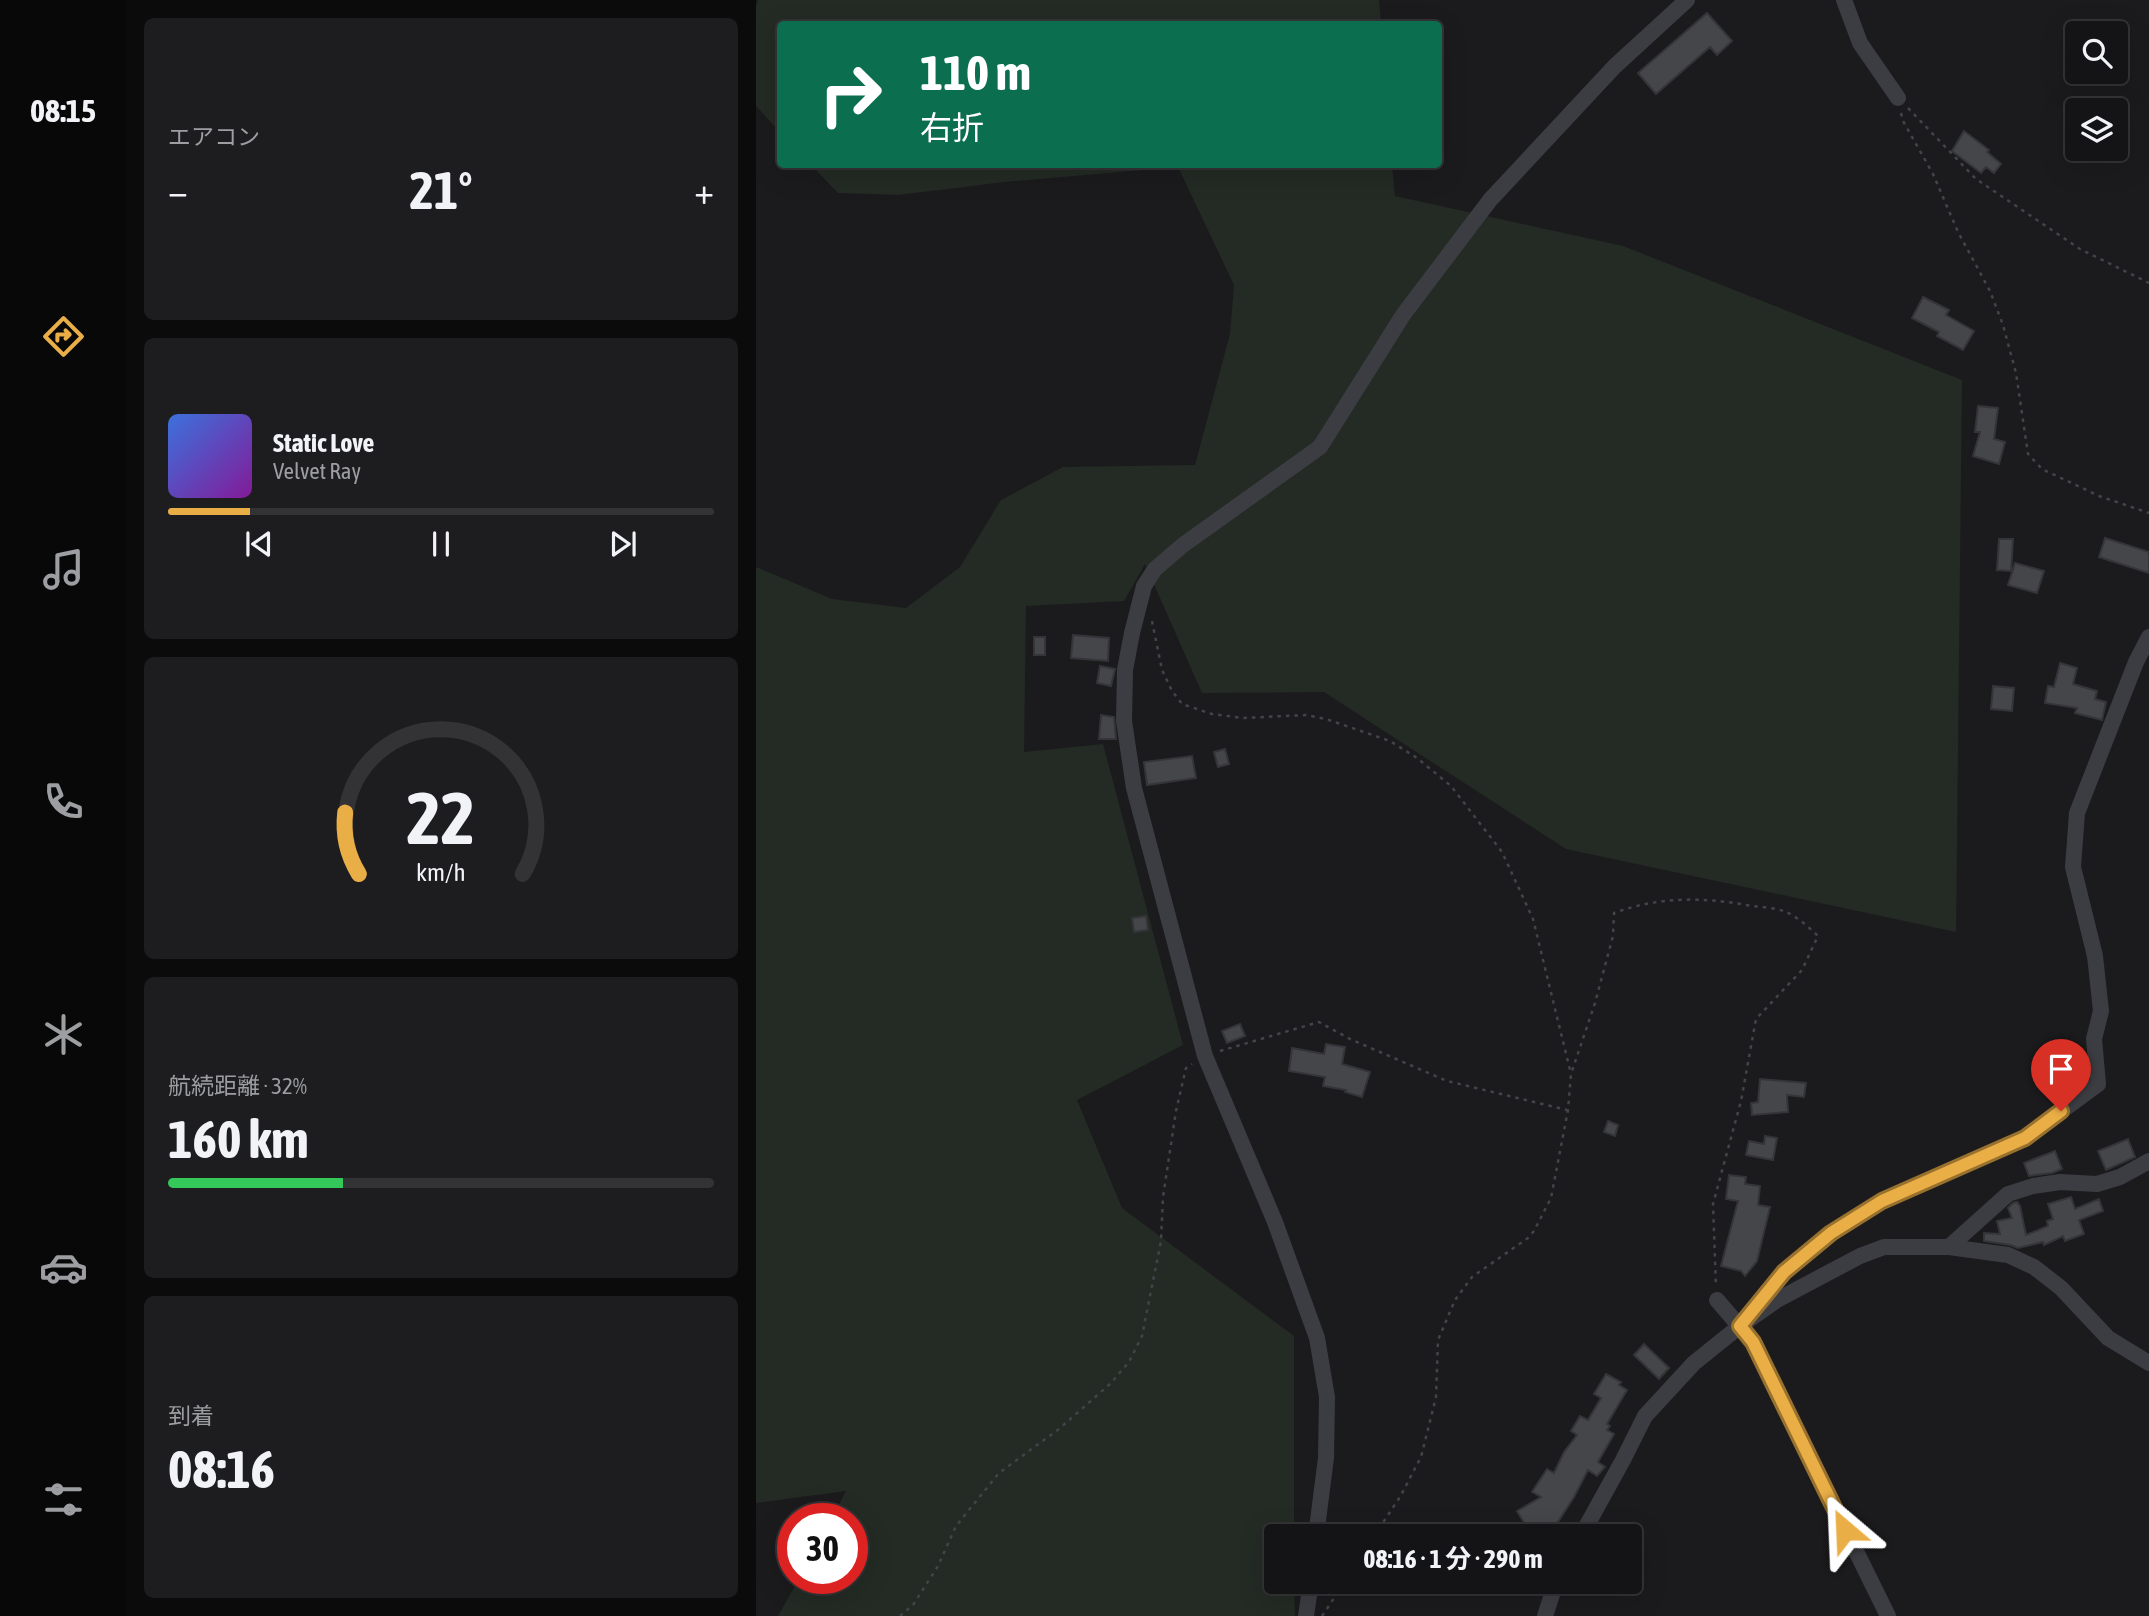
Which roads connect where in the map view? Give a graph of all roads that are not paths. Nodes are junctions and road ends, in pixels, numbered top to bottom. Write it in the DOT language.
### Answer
graph roads {
  1 [pos="1687,0"];
  2 [pos="1844,0"];
  3 [pos="1898,99"];
  4 [pos="2149,637"];
  5 [pos="2149,1161"];
  6 [pos="1949,1247"];
  7 [pos="1717,1300"];
  8 [pos="1740,1326"];
  9 [pos="2149,1363"];
  10 [pos="1318,1524"];
  11 [pos="1588,1524"];
  12 [pos="1309,1594"];
  13 [pos="1552,1594"];
  14 [pos="1306,1616"];
  15 [pos="1545,1616"];
  16 [pos="1888,1616"];
  1 -- 10 [label="street"];
  2 -- 3 [label="street"];
  4 -- 8 [label="street"];
  5 -- 6 [label="street"];
  6 -- 8 [label="street"];
  6 -- 9 [label="street"];
  7 -- 8 [label="street"];
  8 -- 11 [label="street"];
  8 -- 16 [label="street"];
  12 -- 14 [label="street"];
  13 -- 15 [label="street"];
}
